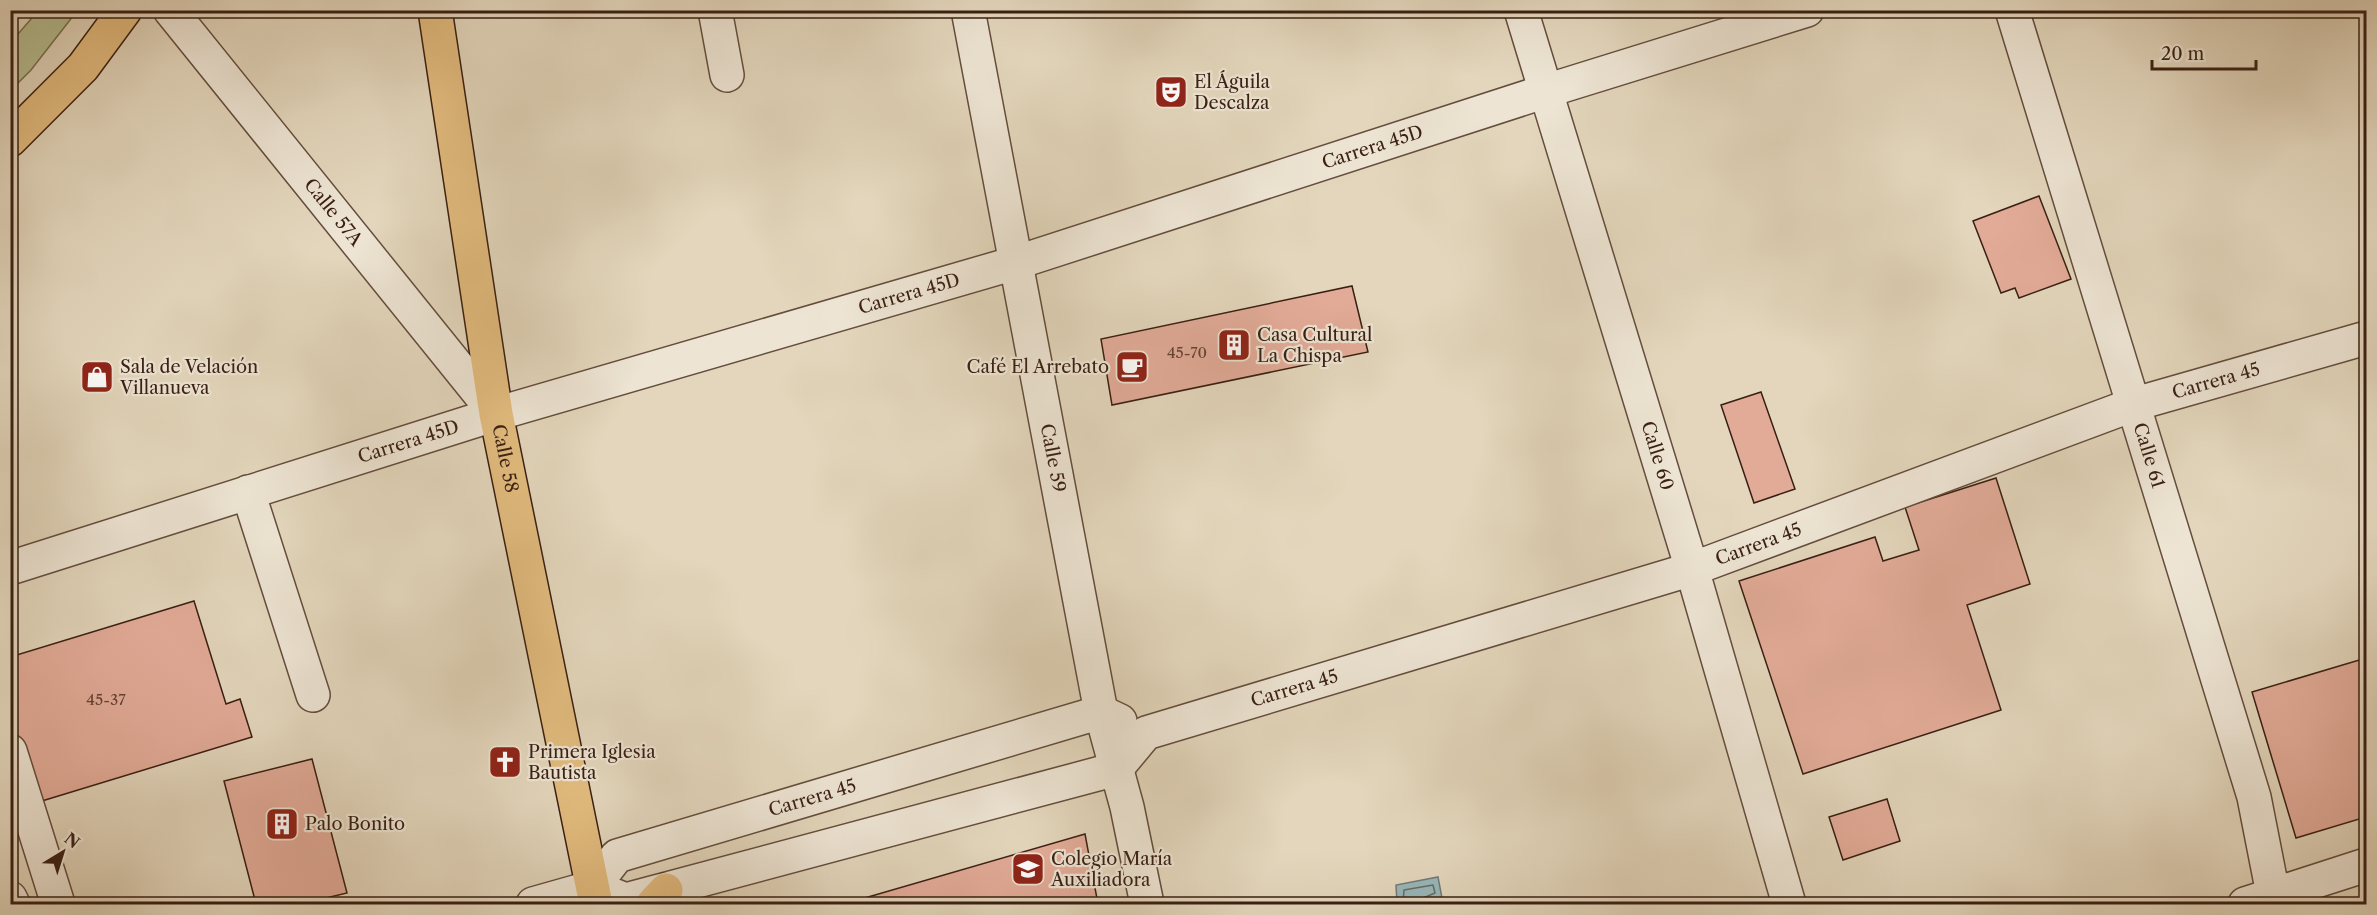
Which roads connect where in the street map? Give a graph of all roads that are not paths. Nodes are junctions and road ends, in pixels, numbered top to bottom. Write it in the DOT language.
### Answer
graph roads {
  1 [pos="125,10"];
  2 [pos="170,10"];
  3 [pos="435,10"];
  4 [pos="715,10"];
  5 [pos="968,10"];
  6 [pos="1521,10"];
  7 [pos="1807,10"];
  8 [pos="2012,10"];
  9 [pos="727,75"];
  10 [pos="1546,91"];
  11 [pos="50,101"];
  12 [pos="10,126"];
  13 [pos="10,140"];
  14 [pos="1015,263"];
  15 [pos="2367,338"];
  16 [pos="2135,404"];
  17 [pos="496,414"];
  18 [pos="248,492"];
  19 [pos="10,568"];
  20 [pos="1692,569"];
  21 [pos="313,695"];
  22 [pos="1101,712"];
  23 [pos="1146,734"];
  24 [pos="10,751"];
  25 [pos="1116,769"];
  26 [pos="873,780"];
  27 [pos="823,795"];
  28 [pos="887,830"];
  29 [pos="678,838"];
  30 [pos="837,843"];
  31 [pos="2367,865"];
  32 [pos="670,892"];
  33 [pos="595,896"];
  34 [pos="10,898"];
  35 [pos="2264,901"];
  36 [pos="12,904"];
  37 [pos="58,904"];
  38 [pos="533,904"];
  39 [pos="1146,904"];
  40 [pos="1789,904"];
  1 -- 11 [label="main road"];
  2 -- 17 [label="street, Calle 57A"];
  3 -- 17 [label="main road, Calle 58"];
  4 -- 9 [label="street"];
  5 -- 14 [label="street, Calle 59"];
  6 -- 10 [label="street, Calle 60"];
  7 -- 10 [label="street, Carrera 45D"];
  8 -- 16 [label="street, Calle 61"];
  10 -- 14 [label="street, Carrera 45D"];
  10 -- 20 [label="street, Calle 60"];
  11 -- 12 [label="street"];
  11 -- 13 [label="main road"];
  14 -- 17 [label="street, Carrera 45D"];
  14 -- 22 [label="street, Calle 59"];
  15 -- 16 [label="street, Carrera 45"];
  16 -- 20 [label="street, Carrera 45"];
  16 -- 35 [label="street, Calle 61"];
  17 -- 18 [label="street, Carrera 45D"];
  17 -- 33 [label="main road, Calle 58"];
  18 -- 19 [label="street, Carrera 45D"];
  18 -- 21 [label="street"];
  20 -- 23 [label="street, Carrera 45"];
  20 -- 40 [label="street, Calle 60"];
  22 -- 23 [label="street"];
  22 -- 25 [label="street, Calle 59"];
  22 -- 26 [label="street, Carrera 45"];
  23 -- 25 [label="street"];
  24 -- 37 [label="street"];
  25 -- 28 [label="street"];
  25 -- 39 [label="street, Calle 59"];
  26 -- 27 [label="street, Carrera 45"];
  26 -- 28 [label="street"];
  27 -- 29 [label="street, Carrera 45"];
  27 -- 30 [label="street"];
  28 -- 30 [label="street"];
  29 -- 32 [label="street"];
  29 -- 33 [label="street, Carrera 45"];
  30 -- 32 [label="street"];
  31 -- 35 [label="street"];
  32 -- 33 [label="street"];
  33 -- 38 [label="street"];
  34 -- 36 [label="street"];
}
